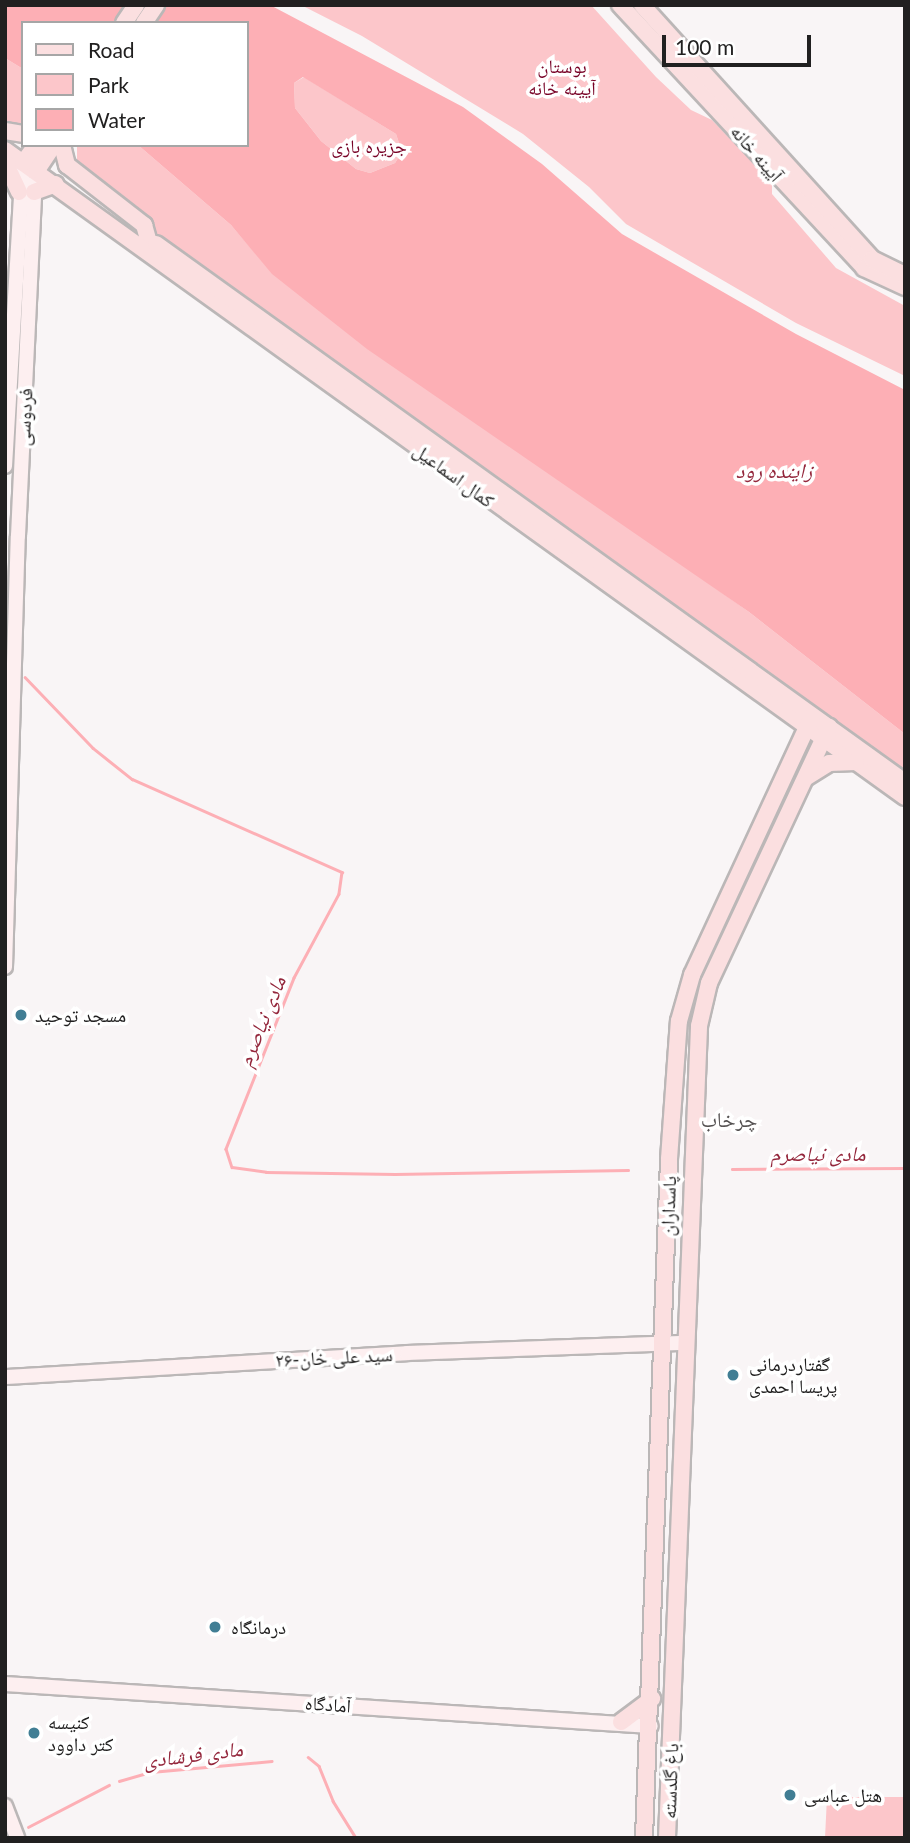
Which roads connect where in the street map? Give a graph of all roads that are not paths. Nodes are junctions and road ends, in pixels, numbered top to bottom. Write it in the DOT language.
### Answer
graph roads {
  1 [pos="136,5"];
  2 [pos="156,5"];
  3 [pos="620,5"];
  4 [pos="642,5"];
  5 [pos="125,21"];
  6 [pos="145,21"];
  7 [pos="5,138"];
  8 [pos="51,147"];
  9 [pos="62,147"];
  10 [pos="5,149"];
  11 [pos="33,159"];
  12 [pos="5,162"];
  13 [pos="56,184"];
  14 [pos="27,192"];
  15 [pos="148,239"];
  16 [pos="905,275"];
  17 [pos="905,287"];
  18 [pos="9,385"];
  19 [pos="26,390"];
  20 [pos="449,463"];
  21 [pos="5,466"];
  22 [pos="10,660"];
  23 [pos="790,710"];
  24 [pos="809,722"];
  25 [pos="826,733"];
  26 [pos="856,762"];
  27 [pos="788,766"];
  28 [pos="905,782"];
  29 [pos="778,787"];
  30 [pos="800,789"];
  31 [pos="905,797"];
  32 [pos="7,843"];
  33 [pos="5,967"];
  34 [pos="686,1343"];
  35 [pos="662,1347"];
  36 [pos="684,1373"];
  37 [pos="5,1377"];
  38 [pos="662,1377"];
  39 [pos="7,1683"];
  40 [pos="673,1685"];
  41 [pos="652,1694"];
  42 [pos="621,1722"];
  43 [pos="672,1724"];
  44 [pos="651,1726"];
  45 [pos="5,1806"];
  46 [pos="18,1838"];
  47 [pos="644,1838"];
  48 [pos="667,1838"];
  1 -- 5 [label="main road"];
  2 -- 6 [label="main road"];
  3 -- 17 [label="main road, آیینه خانه"];
  4 -- 16 [label="main road, آیینه خانه"];
  7 -- 11 [label="main road, کمال اسماعیل"];
  8 -- 11 [label="main road"];
  9 -- 15 [label="main road"];
  10 -- 11 [label="main road, کمال اسماعیل"];
  11 -- 13 [label="main road, کمال اسماعیل"];
  11 -- 14 [label="main road, فردوسی"];
  11 -- 15 [label="main road, کمال اسماعیل"];
  12 -- 14 [label="main road"];
  13 -- 14 [label="main road"];
  13 -- 20 [label="main road, کمال اسماعیل"];
  14 -- 18 [label="main road, فردوسی"];
  14 -- 19 [label="main road, فردوسی"];
  15 -- 20 [label="main road, کمال اسماعیل"];
  18 -- 19 [label="main road"];
  18 -- 21 [label="main road, فردوسی"];
  19 -- 22 [label="main road, فردوسی"];
  20 -- 23 [label="main road, کمال اسماعیل"];
  22 -- 32 [label="main road, فردوسی"];
  23 -- 24 [label="main road, کمال اسماعیل"];
  23 -- 27 [label="main road"];
  24 -- 25 [label="main road, کمال اسماعیل"];
  24 -- 27 [label="main road, پاسداران"];
  25 -- 26 [label="main road, کمال اسماعیل"];
  25 -- 28 [label="main road, کمال اسماعیل"];
  25 -- 30 [label="main road, پاسداران"];
  26 -- 30 [label="main road"];
  26 -- 31 [label="main road, کمال اسماعیل"];
  27 -- 29 [label="main road, پاسداران"];
  29 -- 30 [label="main road"];
  29 -- 35 [label="main road, پاسداران"];
  30 -- 34 [label="main road, پاسداران"];
  32 -- 33 [label="main road, فردوسی"];
  34 -- 35 [label="main road, ۲۶-سید علی خان"];
  34 -- 36 [label="main road, پاسداران"];
  35 -- 37 [label="main road, ۲۶-سید علی خان"];
  35 -- 38 [label="main road, پاسداران"];
  36 -- 38 [label="main road"];
  36 -- 40 [label="main road, پاسداران"];
  38 -- 41 [label="main road, پاسداران"];
  39 -- 42 [label="main road, آمادگاه"];
  40 -- 41 [label="main road"];
  40 -- 43 [label="main road, پاسداران"];
  41 -- 42 [label="main road"];
  41 -- 44 [label="main road, پاسداران"];
  42 -- 44 [label="main road, آمادگاه"];
  43 -- 44 [label="main road"];
  43 -- 48 [label="main road, باغ گلدسته"];
  44 -- 47 [label="main road, باغ گلدسته"];
  45 -- 46 [label="main road"];
}
